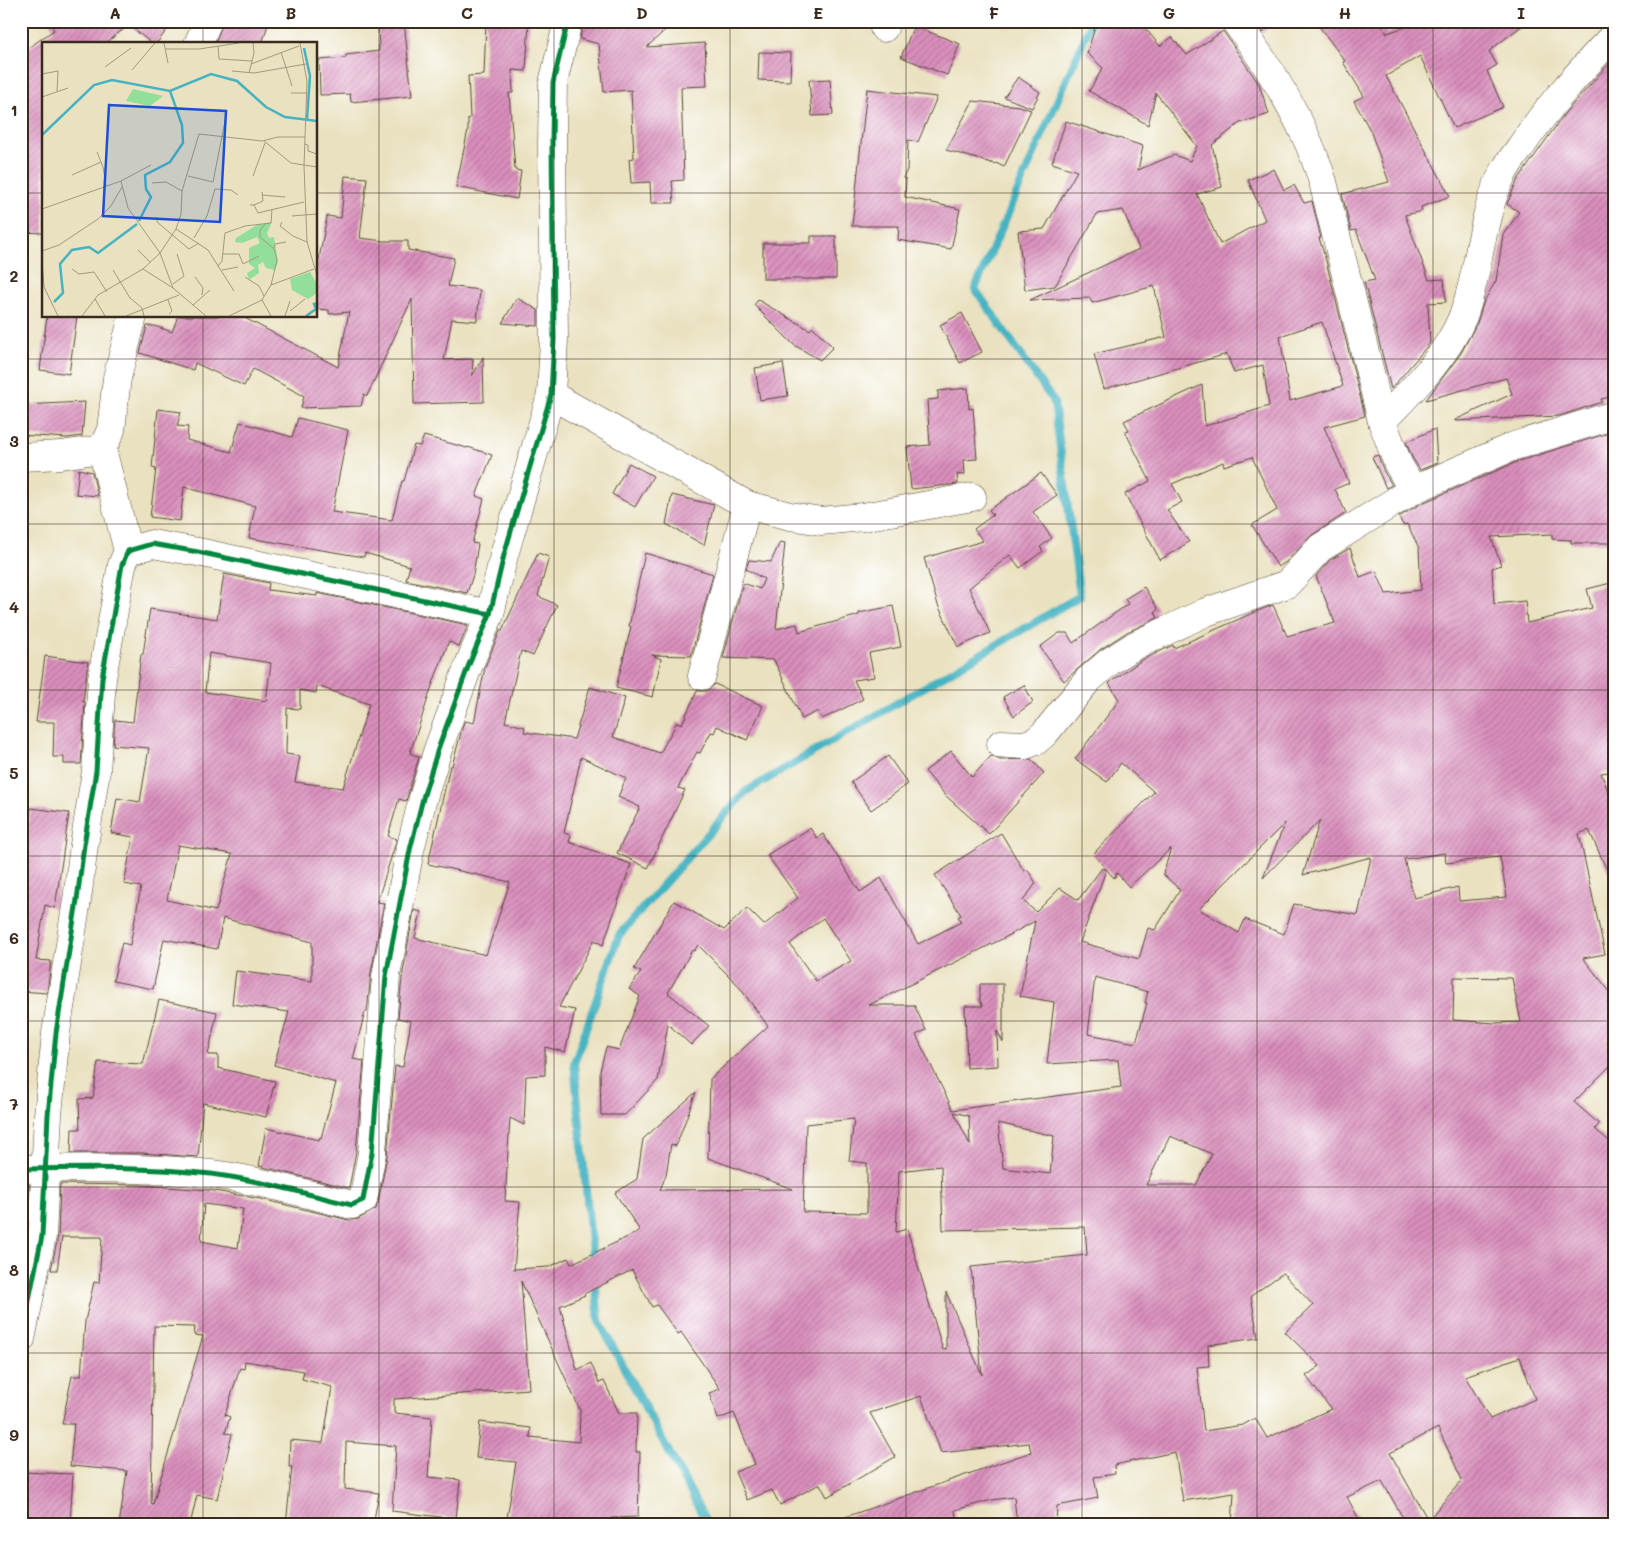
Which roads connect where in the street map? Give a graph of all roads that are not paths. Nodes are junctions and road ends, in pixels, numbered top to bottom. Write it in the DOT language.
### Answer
graph roads {
  1 [pos="208,21"];
  2 [pos="568,21"];
  3 [pos="1235,21"];
  4 [pos="1615,34"];
  5 [pos="199,42"];
  6 [pos="132,318"];
  7 [pos="551,396"];
  8 [pos="1615,415"];
  9 [pos="1382,421"];
  10 [pos="102,449"];
  11 [pos="21,457"];
  12 [pos="1413,490"];
  13 [pos="972,497"];
  14 [pos="747,505"];
  15 [pos="128,551"];
  16 [pos="490,614"];
  17 [pos="702,676"];
  18 [pos="1000,744"];
  19 [pos="34,1168"];
  20 [pos="21,1338"];
  1 -- 5 [label="street"];
  2 -- 7 [label="street"];
  3 -- 9 [label="street"];
  4 -- 9 [label="street"];
  6 -- 10 [label="street"];
  7 -- 14 [label="street"];
  7 -- 16 [label="street"];
  8 -- 12 [label="street"];
  9 -- 12 [label="street"];
  10 -- 11 [label="street"];
  10 -- 15 [label="street"];
  12 -- 18 [label="street"];
  13 -- 14 [label="street"];
  14 -- 17 [label="street"];
  15 -- 16 [label="street"];
  15 -- 19 [label="street"];
  16 -- 19 [label="street"];
  19 -- 20 [label="street"];
}
